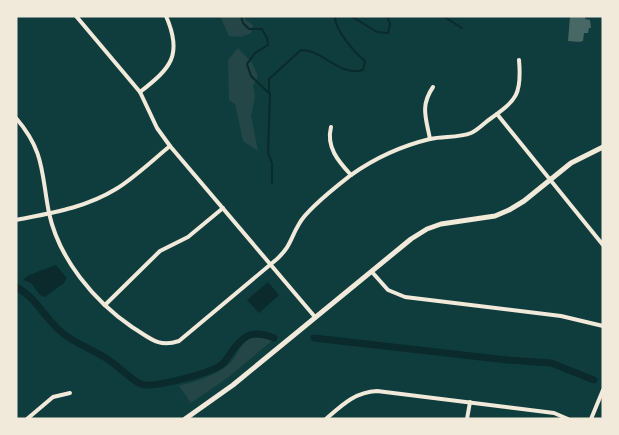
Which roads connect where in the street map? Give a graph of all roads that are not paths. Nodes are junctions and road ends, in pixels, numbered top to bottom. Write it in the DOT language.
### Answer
graph roads {
  1 [pos="76,16"];
  2 [pos="166,18"];
  3 [pos="519,60"];
  4 [pos="433,87"];
  5 [pos="140,92"];
  6 [pos="497,114"];
  7 [pos="16,118"];
  8 [pos="331,127"];
  9 [pos="430,139"];
  10 [pos="170,146"];
  11 [pos="603,147"];
  12 [pos="351,175"];
  13 [pos="550,180"];
  14 [pos="223,208"];
  15 [pos="50,213"];
  16 [pos="16,220"];
  17 [pos="603,245"];
  18 [pos="270,265"];
  19 [pos="372,272"];
  20 [pos="105,305"];
  21 [pos="315,317"];
  22 [pos="603,326"];
  23 [pos="603,390"];
  24 [pos="70,393"];
  25 [pos="470,402"];
  26 [pos="27,419"];
  27 [pos="185,419"];
  28 [pos="326,419"];
  29 [pos="467,419"];
  30 [pos="568,419"];
  31 [pos="591,419"];
  1 -- 5 [label="street"];
  2 -- 5 [label="street"];
  3 -- 6 [label="street"];
  4 -- 9 [label="street"];
  5 -- 10 [label="street"];
  6 -- 9 [label="street"];
  6 -- 13 [label="street"];
  7 -- 15 [label="street"];
  8 -- 12 [label="street"];
  9 -- 12 [label="street"];
  10 -- 14 [label="street"];
  10 -- 15 [label="street"];
  11 -- 13 [label="street"];
  12 -- 18 [label="street"];
  13 -- 17 [label="street"];
  13 -- 19 [label="street"];
  14 -- 18 [label="street"];
  14 -- 20 [label="street"];
  15 -- 16 [label="street"];
  15 -- 20 [label="street"];
  18 -- 20 [label="street"];
  18 -- 21 [label="street"];
  19 -- 21 [label="street"];
  19 -- 22 [label="street"];
  21 -- 27 [label="street"];
  23 -- 31 [label="street"];
  24 -- 26 [label="street"];
  25 -- 28 [label="street"];
  25 -- 29 [label="street"];
  25 -- 30 [label="street"];
}
